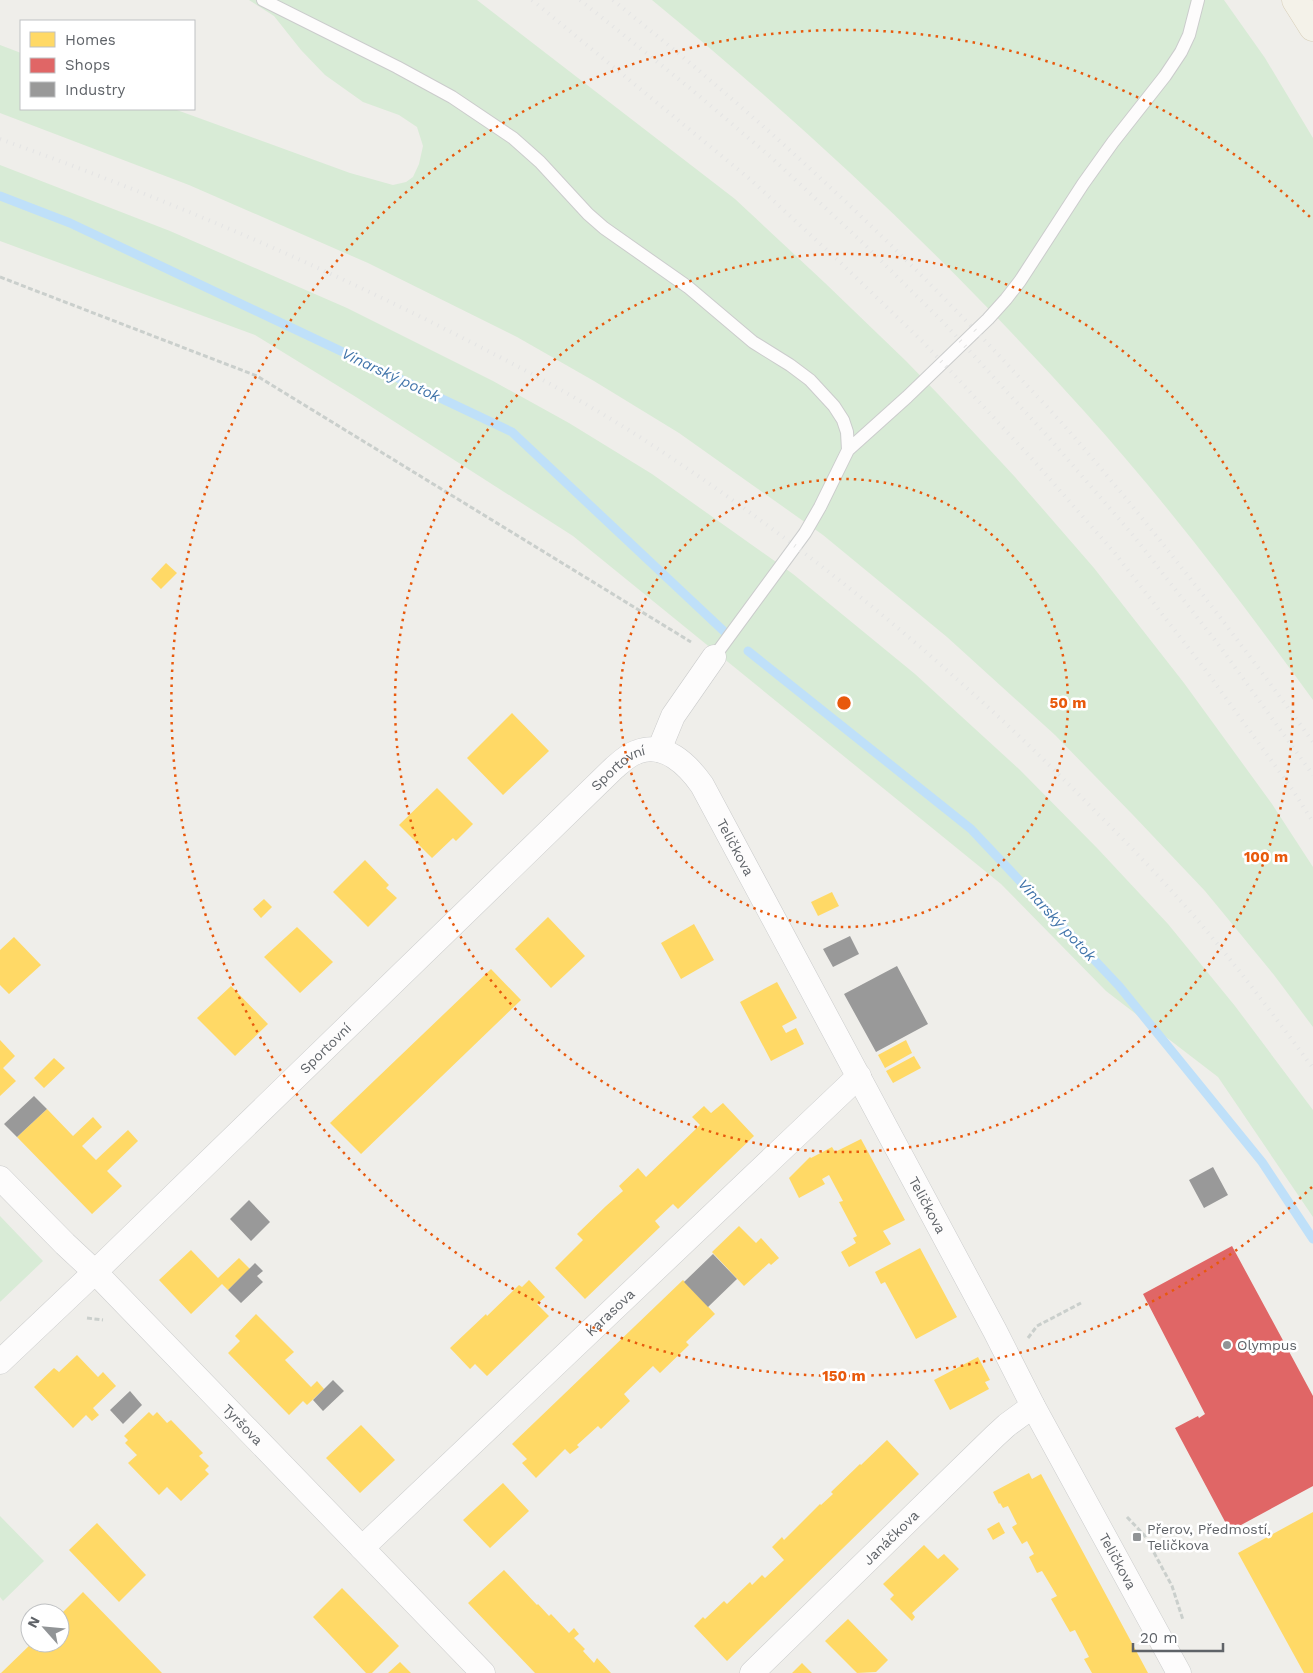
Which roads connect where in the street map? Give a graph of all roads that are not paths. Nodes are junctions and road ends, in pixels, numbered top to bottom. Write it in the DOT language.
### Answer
graph roads {
  1 [pos="263,0"];
  2 [pos="1198,0"];
  3 [pos="1296,0"];
  4 [pos="1313,27"];
  5 [pos="848,450"];
  6 [pos="714,656"];
  7 [pos="659,750"];
  8 [pos="859,1076"];
  9 [pos="0,1178"];
  10 [pos="95,1272"];
  11 [pos="0,1362"];
  12 [pos="1033,1406"];
  13 [pos="362,1548"];
  14 [pos="483,1673"];
  15 [pos="752,1673"];
  16 [pos="1179,1673"];
  1 -- 5 [label="lane"];
  2 -- 5 [label="lane"];
  3 -- 4 [label="main road"];
  5 -- 6 [label="lane"];
  6 -- 7 [label="street"];
  7 -- 8 [label="street, Teličkova"];
  7 -- 10 [label="street, Sportovní"];
  8 -- 12 [label="street, Teličkova"];
  8 -- 13 [label="street, Karasova"];
  9 -- 10 [label="street, Tyršova"];
  10 -- 11 [label="street, Sportovní"];
  10 -- 13 [label="street, Tyršova"];
  12 -- 15 [label="street, Janáčkova"];
  12 -- 16 [label="street, Teličkova"];
  13 -- 14 [label="street, Tyršova"];
}
